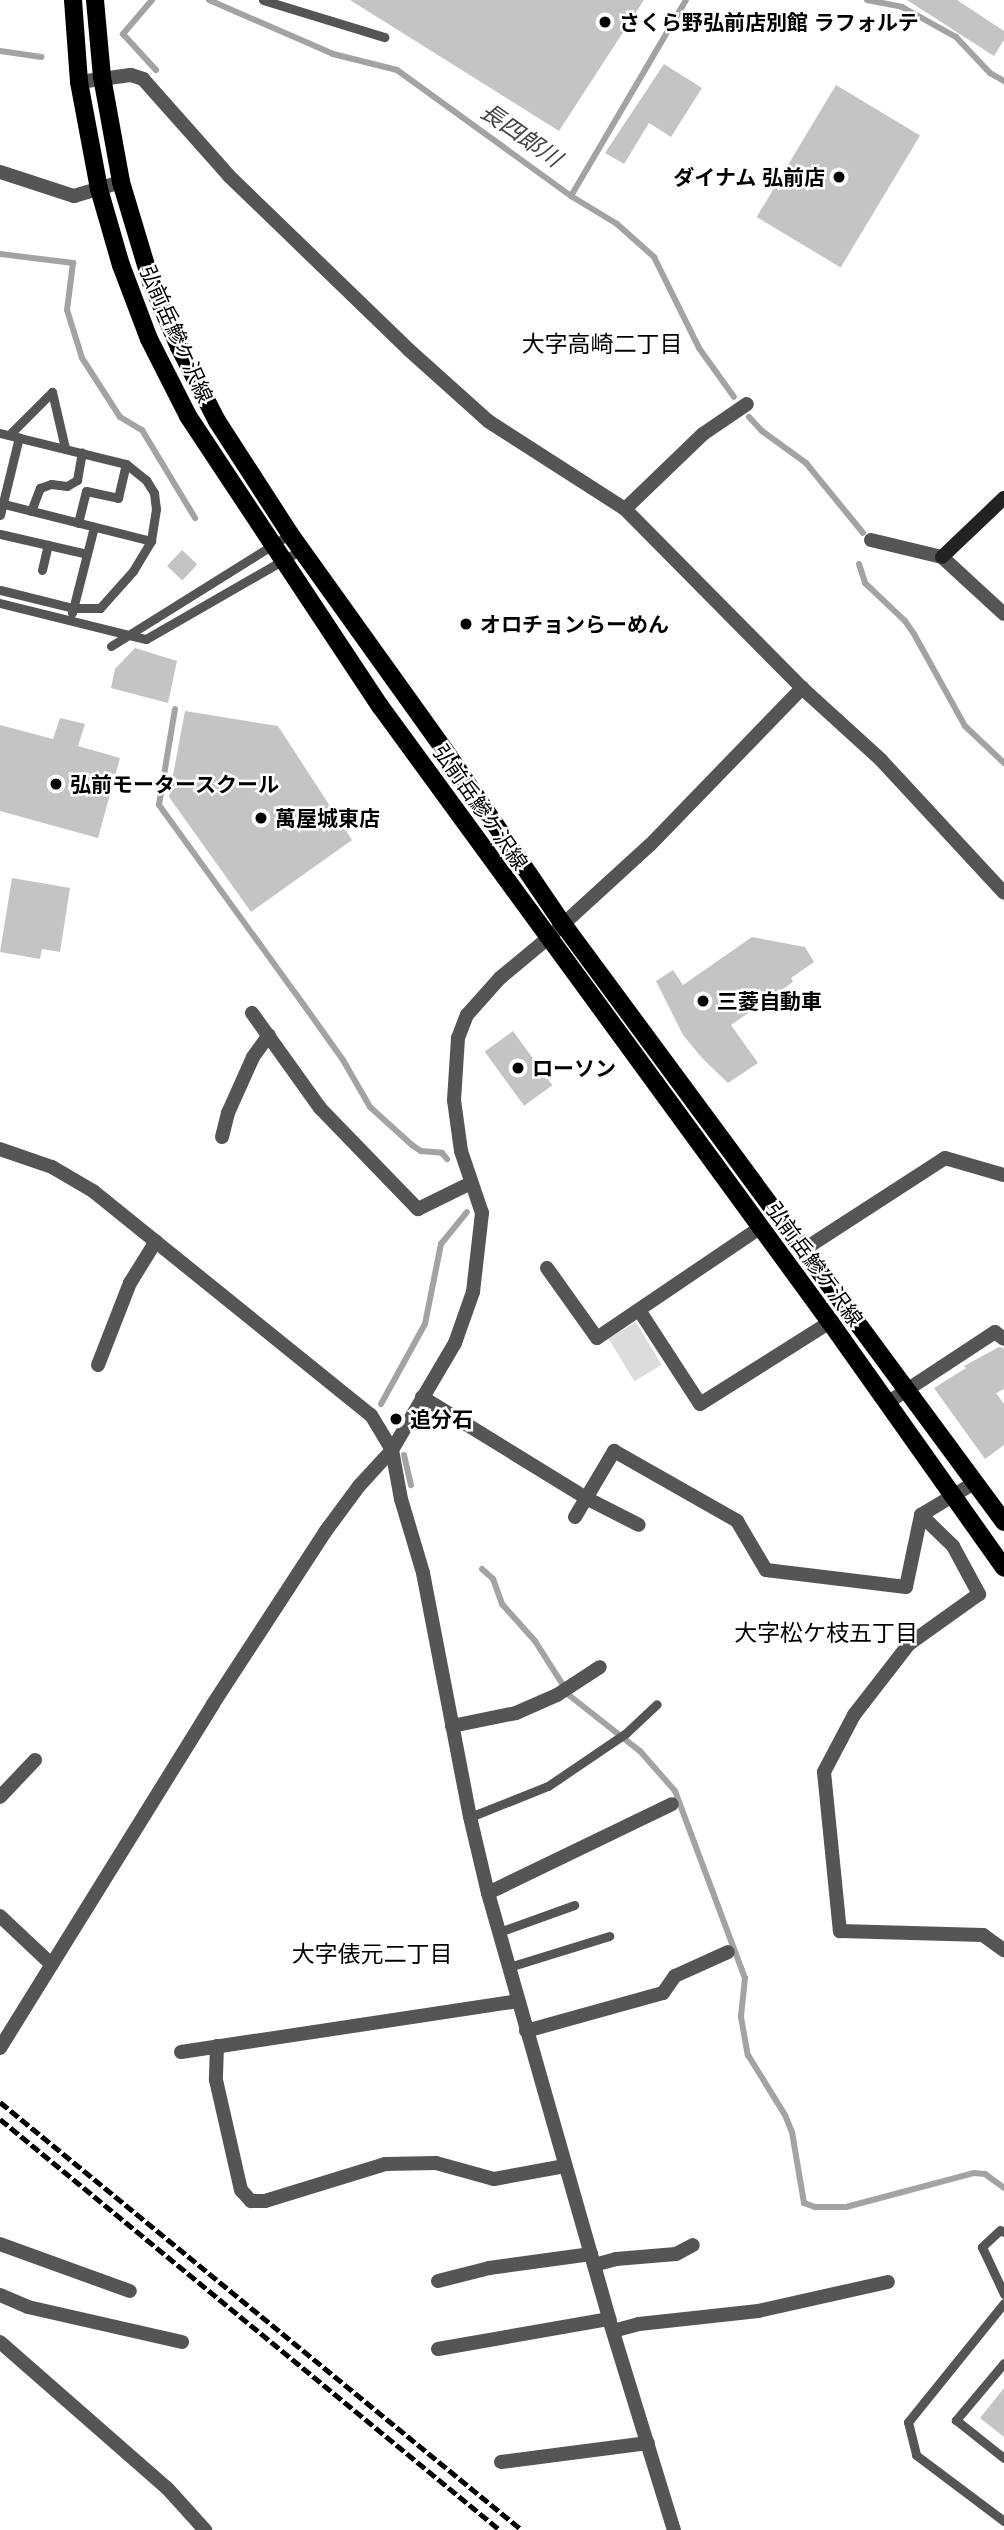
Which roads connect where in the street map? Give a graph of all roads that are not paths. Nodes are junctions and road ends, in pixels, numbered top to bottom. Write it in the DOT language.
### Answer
graph roads {
  1 [pos="73,0"];
  2 [pos="95,0"];
  3 [pos="263,0"];
  4 [pos="384,37"];
  5 [pos="102,77"];
  6 [pos="79,82"];
  7 [pos="0,172"];
  8 [pos="121,182"];
  9 [pos="99,189"];
  10 [pos="747,404"];
  11 [pos="9,435"];
  12 [pos="65,448"];
  13 [pos="82,452"];
  14 [pos="126,464"];
  15 [pos="1004,498"];
  16 [pos="1,504"];
  17 [pos="625,509"];
  18 [pos="32,511"];
  19 [pos="0,515"];
  20 [pos="78,523"];
  21 [pos="94,527"];
  22 [pos="0,534"];
  23 [pos="290,534"];
  24 [pos="871,540"];
  25 [pos="151,541"];
  26 [pos="48,545"];
  27 [pos="302,550"];
  28 [pos="87,554"];
  29 [pos="277,554"];
  30 [pos="942,557"];
  31 [pos="42,570"];
  32 [pos="0,590"];
  33 [pos="0,603"];
  34 [pos="73,608"];
  35 [pos="1004,614"];
  36 [pos="69,620"];
  37 [pos="129,635"];
  38 [pos="111,646"];
  39 [pos="802,688"];
  40 [pos="1004,892"];
  41 [pos="563,924"];
  42 [pos="548,938"];
  43 [pos="252,1013"];
  44 [pos="269,1035"];
  45 [pos="222,1137"];
  46 [pos="0,1149"];
  47 [pos="1004,1175"];
  48 [pos="471,1183"];
  49 [pos="761,1227"];
  50 [pos="156,1241"];
  51 [pos="803,1250"];
  52 [pos="547,1268"];
  53 [pos="639,1310"];
  54 [pos="830,1322"];
  55 [pos="1004,1339"];
  56 [pos="98,1365"];
  57 [pos="906,1390"];
  58 [pos="422,1397"];
  59 [pos="887,1403"];
  60 [pos="392,1450"];
  61 [pos="974,1483"];
  62 [pos="951,1496"];
  63 [pos="586,1498"];
  64 [pos="921,1516"];
  65 [pos="575,1517"];
  66 [pos="1004,1522"];
  67 [pos="639,1525"];
  68 [pos="1004,1568"];
  69 [pos="600,1667"];
  70 [pos="657,1704"];
  71 [pos="452,1726"];
  72 [pos="35,1760"];
  73 [pos="0,1797"];
  74 [pos="672,1804"];
  75 [pos="470,1817"];
  76 [pos="488,1893"];
  77 [pos="575,1905"];
  78 [pos="0,1916"];
  79 [pos="499,1931"];
  80 [pos="609,1936"];
  81 [pos="1004,1951"];
  82 [pos="728,1952"];
  83 [pos="52,1965"];
  84 [pos="509,1967"];
  85 [pos="518,2001"];
  86 [pos="526,2031"];
  87 [pos="217,2046"];
  88 [pos="0,2048"];
  89 [pos="181,2052"];
  90 [pos="565,2166"];
  91 [pos="1004,2232"];
  92 [pos="0,2244"];
  93 [pos="693,2245"];
  94 [pos="592,2260"];
  95 [pos="438,2281"];
  96 [pos="888,2282"];
  97 [pos="130,2291"];
  98 [pos="1004,2294"];
  99 [pos="0,2295"];
  100 [pos="1004,2303"];
  101 [pos="611,2325"];
  102 [pos="0,2342"];
  103 [pos="182,2342"];
  104 [pos="438,2349"];
  105 [pos="1004,2363"];
  106 [pos="648,2444"];
  107 [pos="1004,2458"];
  108 [pos="501,2462"];
  109 [pos="1004,2521"];
  110 [pos="205,2530"];
  111 [pos="674,2530"];
  1 -- 6 [label="main road, 弘前岳鰺ケ沢線"];
  2 -- 5 [label="main road"];
  3 -- 4 [label="lane"];
  5 -- 6 [label="street"];
  5 -- 8 [label="main road"];
  5 -- 17 [label="street"];
  6 -- 9 [label="main road, 弘前岳鰺ケ沢線"];
  7 -- 9 [label="street"];
  8 -- 9 [label="street"];
  8 -- 23 [label="main road"];
  9 -- 29 [label="main road, 弘前岳鰺ケ沢線"];
  10 -- 17 [label="street"];
  11 -- 12 [label="lane"];
  11 -- 12 [label="lane"];
  11 -- 16 [label="lane"];
  12 -- 13 [label="lane"];
  13 -- 14 [label="lane"];
  13 -- 18 [label="lane"];
  14 -- 20 [label="lane"];
  14 -- 25 [label="lane"];
  15 -- 30 [label="street"];
  16 -- 18 [label="lane"];
  16 -- 19 [label="lane"];
  17 -- 39 [label="street"];
  18 -- 20 [label="lane"];
  20 -- 21 [label="lane"];
  21 -- 25 [label="lane"];
  21 -- 28 [label="lane"];
  22 -- 26 [label="lane"];
  23 -- 27 [label="main road"];
  23 -- 29 [label="lane"];
  24 -- 30 [label="street"];
  25 -- 34 [label="lane"];
  26 -- 28 [label="lane"];
  26 -- 31 [label="lane"];
  27 -- 29 [label="lane"];
  27 -- 41 [label="main road"];
  28 -- 34 [label="lane"];
  29 -- 37 [label="lane"];
  29 -- 37 [label="lane"];
  29 -- 42 [label="main road, 弘前岳鰺ケ沢線"];
  30 -- 35 [label="street"];
  32 -- 34 [label="lane"];
  33 -- 36 [label="lane"];
  34 -- 36 [label="lane"];
  36 -- 37 [label="lane"];
  37 -- 38 [label="lane"];
  39 -- 40 [label="street"];
  39 -- 41 [label="street"];
  41 -- 42 [label="street"];
  41 -- 51 [label="main road"];
  42 -- 48 [label="street"];
  42 -- 49 [label="main road, 弘前岳鰺ケ沢線"];
  43 -- 44 [label="street"];
  44 -- 45 [label="street"];
  44 -- 48 [label="street"];
  46 -- 50 [label="street"];
  47 -- 51 [label="street"];
  48 -- 58 [label="street"];
  49 -- 53 [label="street"];
  49 -- 54 [label="main road, 弘前岳鰺ケ沢線"];
  50 -- 56 [label="street"];
  50 -- 60 [label="street"];
  51 -- 57 [label="main road"];
  52 -- 53 [label="street"];
  53 -- 54 [label="street"];
  54 -- 59 [label="main road, 弘前岳鰺ケ沢線"];
  55 -- 57 [label="street"];
  57 -- 59 [label="street"];
  57 -- 61 [label="main road"];
  58 -- 60 [label="street"];
  58 -- 63 [label="street"];
  59 -- 62 [label="main road, 弘前岳鰺ケ沢線"];
  60 -- 71 [label="street"];
  60 -- 83 [label="street"];
  61 -- 62 [label="street"];
  61 -- 66 [label="main road"];
  62 -- 64 [label="street"];
  62 -- 68 [label="main road, 弘前岳鰺ケ沢線"];
  63 -- 64 [label="street"];
  63 -- 65 [label="street"];
  63 -- 67 [label="street"];
  64 -- 81 [label="street"];
  69 -- 71 [label="street"];
  70 -- 75 [label="lane"];
  71 -- 75 [label="street"];
  72 -- 73 [label="street"];
  74 -- 76 [label="street"];
  75 -- 76 [label="street"];
  76 -- 79 [label="street"];
  77 -- 79 [label="lane"];
  78 -- 83 [label="street"];
  79 -- 84 [label="street"];
  80 -- 84 [label="lane"];
  82 -- 86 [label="street"];
  83 -- 88 [label="street"];
  84 -- 85 [label="street"];
  85 -- 86 [label="street"];
  85 -- 87 [label="street"];
  86 -- 90 [label="street"];
  87 -- 89 [label="street"];
  87 -- 90 [label="street"];
  90 -- 94 [label="street"];
  91 -- 98 [label="lane"];
  92 -- 97 [label="street"];
  93 -- 94 [label="street"];
  94 -- 95 [label="street"];
  94 -- 101 [label="street"];
  96 -- 101 [label="street"];
  99 -- 103 [label="street"];
  100 -- 109 [label="lane"];
  101 -- 104 [label="street"];
  101 -- 106 [label="street"];
  102 -- 110 [label="street"];
  105 -- 107 [label="lane"];
  106 -- 108 [label="street"];
  106 -- 111 [label="street"];
}
